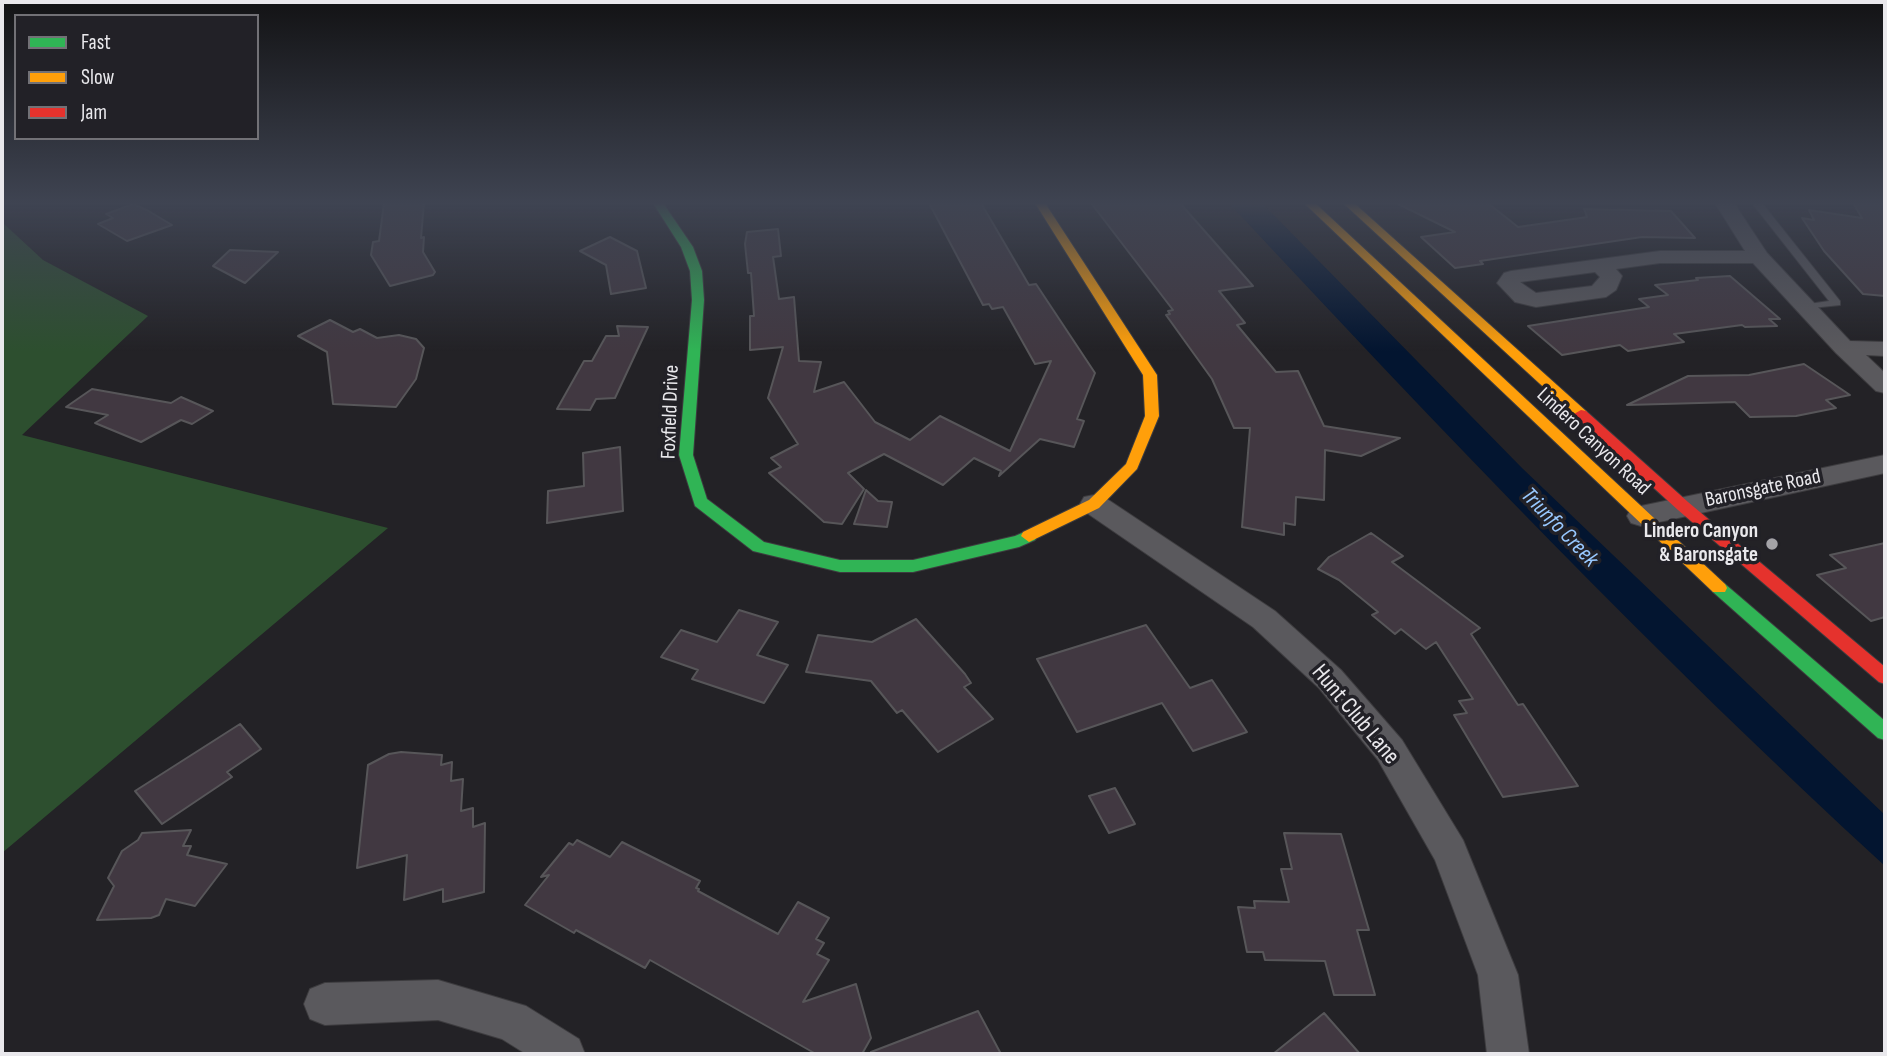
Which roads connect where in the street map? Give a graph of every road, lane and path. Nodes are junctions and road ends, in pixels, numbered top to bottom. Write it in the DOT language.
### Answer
graph roads {
  1 [pos="689,252"];
  2 [pos="1072,252"];
  3 [pos="1362,252"];
  4 [pos="1402,252"];
  5 [pos="1756,252"];
  6 [pos="1796,252"];
  7 [pos="1759,257"];
  8 [pos="1600,265"];
  9 [pos="1806,307"];
  10 [pos="1844,348"];
  11 [pos="1885,349"];
  12 [pos="1885,386"];
  13 [pos="1885,464"];
  14 [pos="1094,504"];
  15 [pos="1683,506"];
  16 [pos="1640,516"];
  17 [pos="1885,677"];
  18 [pos="1885,732"];
  19 [pos="325,1003"];
  20 [pos="564,1054"];
  21 [pos="1507,1054"];
  1 -- 14 [label="street, Foxfield Drive"];
  2 -- 14 [label="street, Foxfield Drive"];
  3 -- 16 [label="street, Lindero Canyon Road"];
  4 -- 15 [label="street, Lindero Canyon Road"];
  5 -- 7 [label="street"];
  6 -- 9 [label="lane"];
  7 -- 8 [label="street"];
  7 -- 9 [label="street"];
  9 -- 10 [label="street"];
  10 -- 11 [label="street"];
  10 -- 12 [label="street"];
  13 -- 15 [label="street, Baronsgate Road"];
  14 -- 21 [label="street, Hunt Club Lane"];
  15 -- 16 [label="street, Baronsgate Road"];
  15 -- 17 [label="street, Lindero Canyon Road"];
  16 -- 18 [label="street, Lindero Canyon Road"];
  19 -- 20 [label="street"];
}
